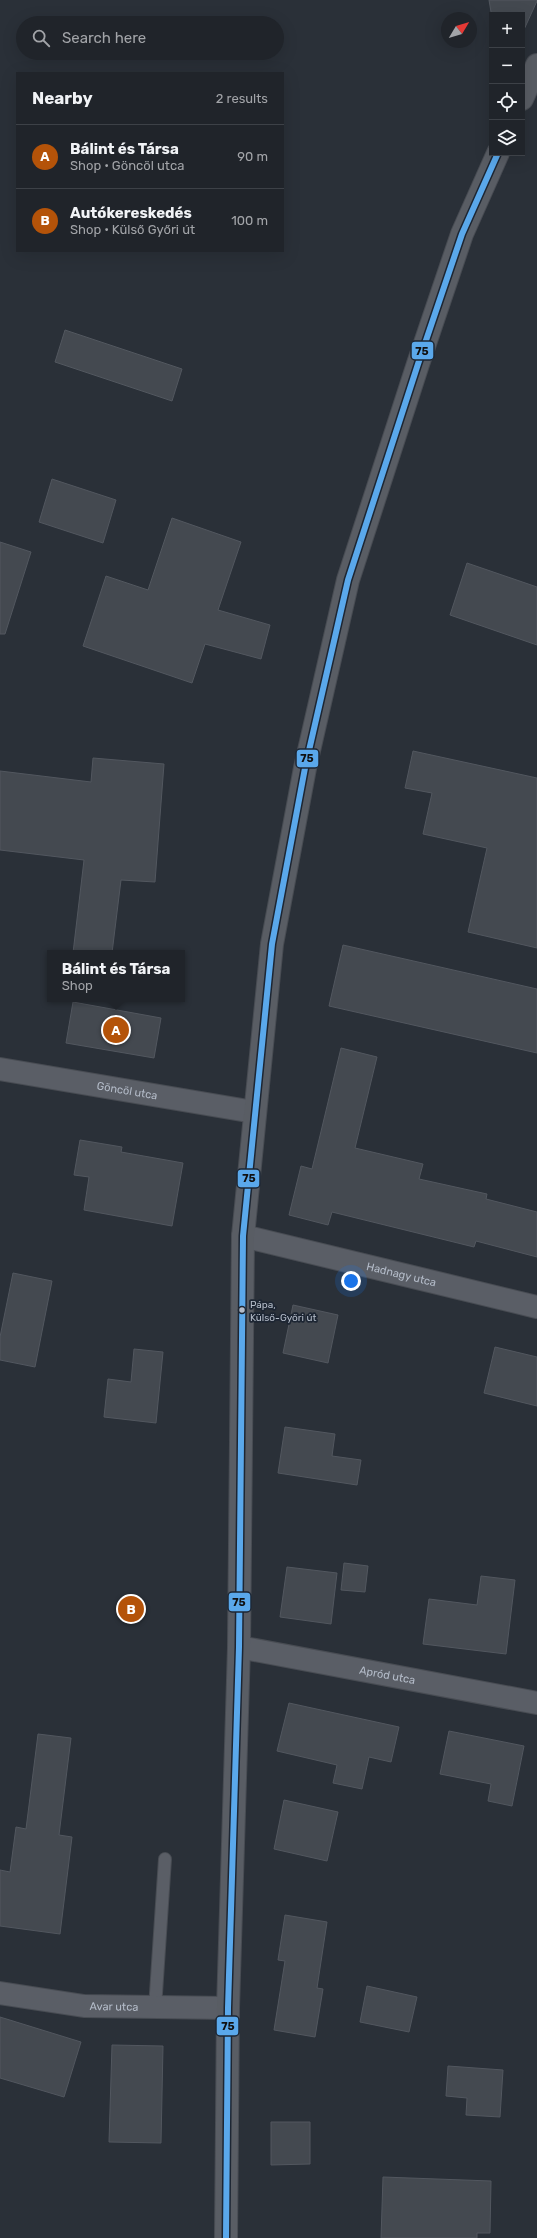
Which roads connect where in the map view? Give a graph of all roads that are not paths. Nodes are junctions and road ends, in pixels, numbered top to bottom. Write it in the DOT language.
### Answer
graph roads {
  1 [pos="537,65"];
  2 [pos="525,92"];
  3 [pos="497,156"];
  4 [pos="0,1069"];
  5 [pos="254,1112"];
  6 [pos="243,1236"];
  7 [pos="537,1307"];
  8 [pos="238,1647"];
  9 [pos="537,1703"];
  10 [pos="165,1859"];
  11 [pos="0,1993"];
  12 [pos="155,2008"];
  13 [pos="228,2008"];
  14 [pos="226,2238"];
  1 -- 2 [label="main road"];
  3 -- 5 [label="main road"];
  4 -- 5 [label="street, Göncöl utca"];
  5 -- 6 [label="main road"];
  6 -- 7 [label="street, Hadnagy utca"];
  6 -- 8 [label="main road"];
  8 -- 9 [label="street, Apród utca"];
  8 -- 13 [label="main road"];
  10 -- 12 [label="lane"];
  11 -- 12 [label="street, Avar utca"];
  12 -- 13 [label="street, Avar utca"];
  13 -- 14 [label="main road"];
}
